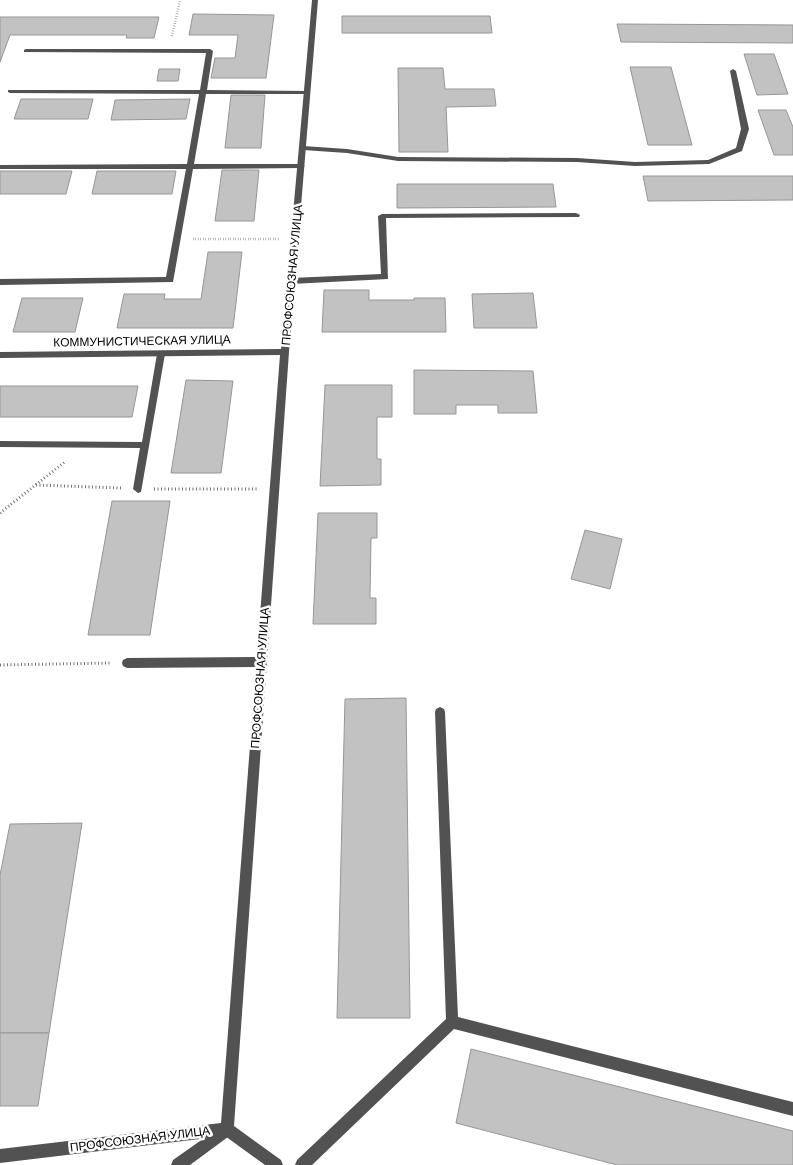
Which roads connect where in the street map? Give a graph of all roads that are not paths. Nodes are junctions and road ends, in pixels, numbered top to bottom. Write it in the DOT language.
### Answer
graph roads {
  1 [pos="315,0"];
  2 [pos="26,51"];
  3 [pos="733,71"];
  4 [pos="10,91"];
  5 [pos="203,92"];
  6 [pos="308,92"];
  7 [pos="303,148"];
  8 [pos="190,166"];
  9 [pos="301,166"];
  10 [pos="0,167"];
  11 [pos="576,216"];
  12 [pos="291,281"];
  13 [pos="0,282"];
  14 [pos="285,352"];
  15 [pos="161,354"];
  16 [pos="0,355"];
  17 [pos="0,444"];
  18 [pos="145,445"];
  19 [pos="138,489"];
  20 [pos="262,662"];
  21 [pos="127,663"];
  22 [pos="440,712"];
  23 [pos="452,1022"];
  24 [pos="793,1109"];
  25 [pos="227,1129"];
  26 [pos="0,1156"];
  27 [pos="178,1165"];
  28 [pos="276,1165"];
  29 [pos="302,1165"];
  1 -- 6 [label="street, ПРОФСОЮЗНАЯ УЛИЦА"];
  2 -- 5 [label="street"];
  3 -- 7 [label="street"];
  4 -- 5 [label="street"];
  5 -- 6 [label="street"];
  5 -- 8 [label="street"];
  6 -- 7 [label="street, ПРОФСОЮЗНАЯ УЛИЦА"];
  7 -- 9 [label="street, ПРОФСОЮЗНАЯ УЛИЦА"];
  8 -- 9 [label="street"];
  8 -- 10 [label="street"];
  8 -- 13 [label="street"];
  9 -- 12 [label="street, ПРОФСОЮЗНАЯ УЛИЦА"];
  11 -- 12 [label="street"];
  12 -- 14 [label="street, ПРОФСОЮЗНАЯ УЛИЦА"];
  14 -- 15 [label="street, КОММУНИСТИЧЕСКАЯ УЛИЦА"];
  14 -- 20 [label="street, ПРОФСОЮЗНАЯ УЛИЦА"];
  15 -- 16 [label="street, КОММУНИСТИЧЕСКАЯ УЛИЦА"];
  15 -- 18 [label="street"];
  17 -- 18 [label="street"];
  18 -- 19 [label="street"];
  20 -- 21 [label="street"];
  20 -- 25 [label="street, ПРОФСОЮЗНАЯ УЛИЦА"];
  22 -- 23 [label="street"];
  23 -- 24 [label="street"];
  23 -- 29 [label="street"];
  25 -- 26 [label="street, ПРОФСОЮЗНАЯ УЛИЦА"];
  25 -- 27 [label="street"];
  25 -- 28 [label="street"];
}
